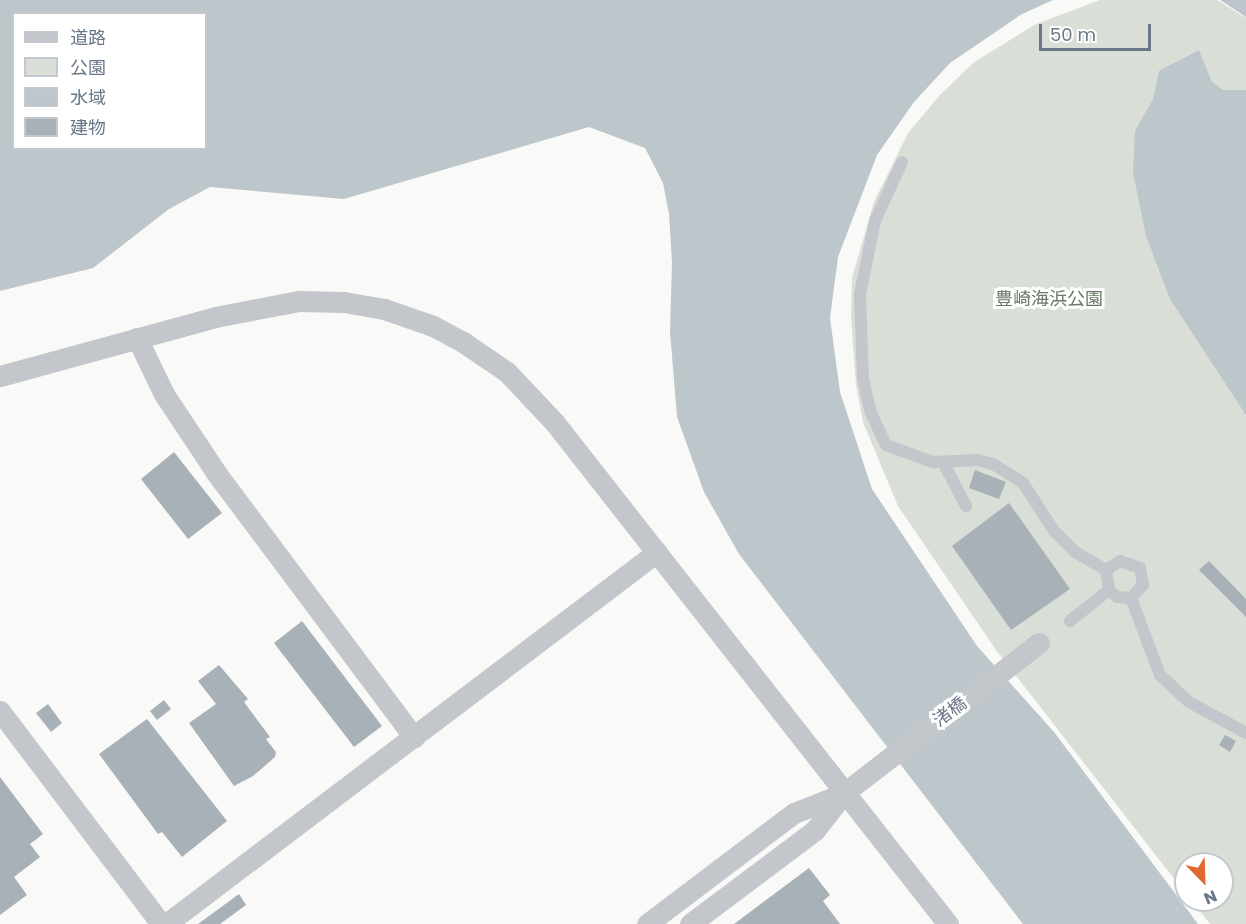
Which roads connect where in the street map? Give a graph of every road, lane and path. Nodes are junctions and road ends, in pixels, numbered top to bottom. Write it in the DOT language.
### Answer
graph roads {
  1 [pos="902,162"];
  2 [pos="137,338"];
  3 [pos="0,376"];
  4 [pos="943,462"];
  5 [pos="966,506"];
  6 [pos="657,552"];
  7 [pos="1106,570"];
  8 [pos="1109,590"];
  9 [pos="1131,598"];
  10 [pos="1070,621"];
  11 [pos="1039,643"];
  12 [pos="0,711"];
  13 [pos="1246,733"];
  14 [pos="414,737"];
  15 [pos="844,794"];
  16 [pos="164,924"];
  17 [pos="647,924"];
  18 [pos="690,924"];
  19 [pos="948,924"];
  1 -- 4 [label="street"];
  2 -- 3 [label="street"];
  2 -- 6 [label="street"];
  2 -- 14 [label="street"];
  4 -- 5 [label="street"];
  4 -- 7 [label="street"];
  6 -- 14 [label="street"];
  6 -- 15 [label="street"];
  7 -- 8 [label="street"];
  7 -- 9 [label="street"];
  8 -- 9 [label="street"];
  8 -- 10 [label="street"];
  9 -- 13 [label="street"];
  11 -- 15 [label="street, 渚橋"];
  12 -- 16 [label="street"];
  14 -- 16 [label="street"];
  15 -- 17 [label="street"];
  15 -- 18 [label="street"];
  15 -- 19 [label="street"];
}
